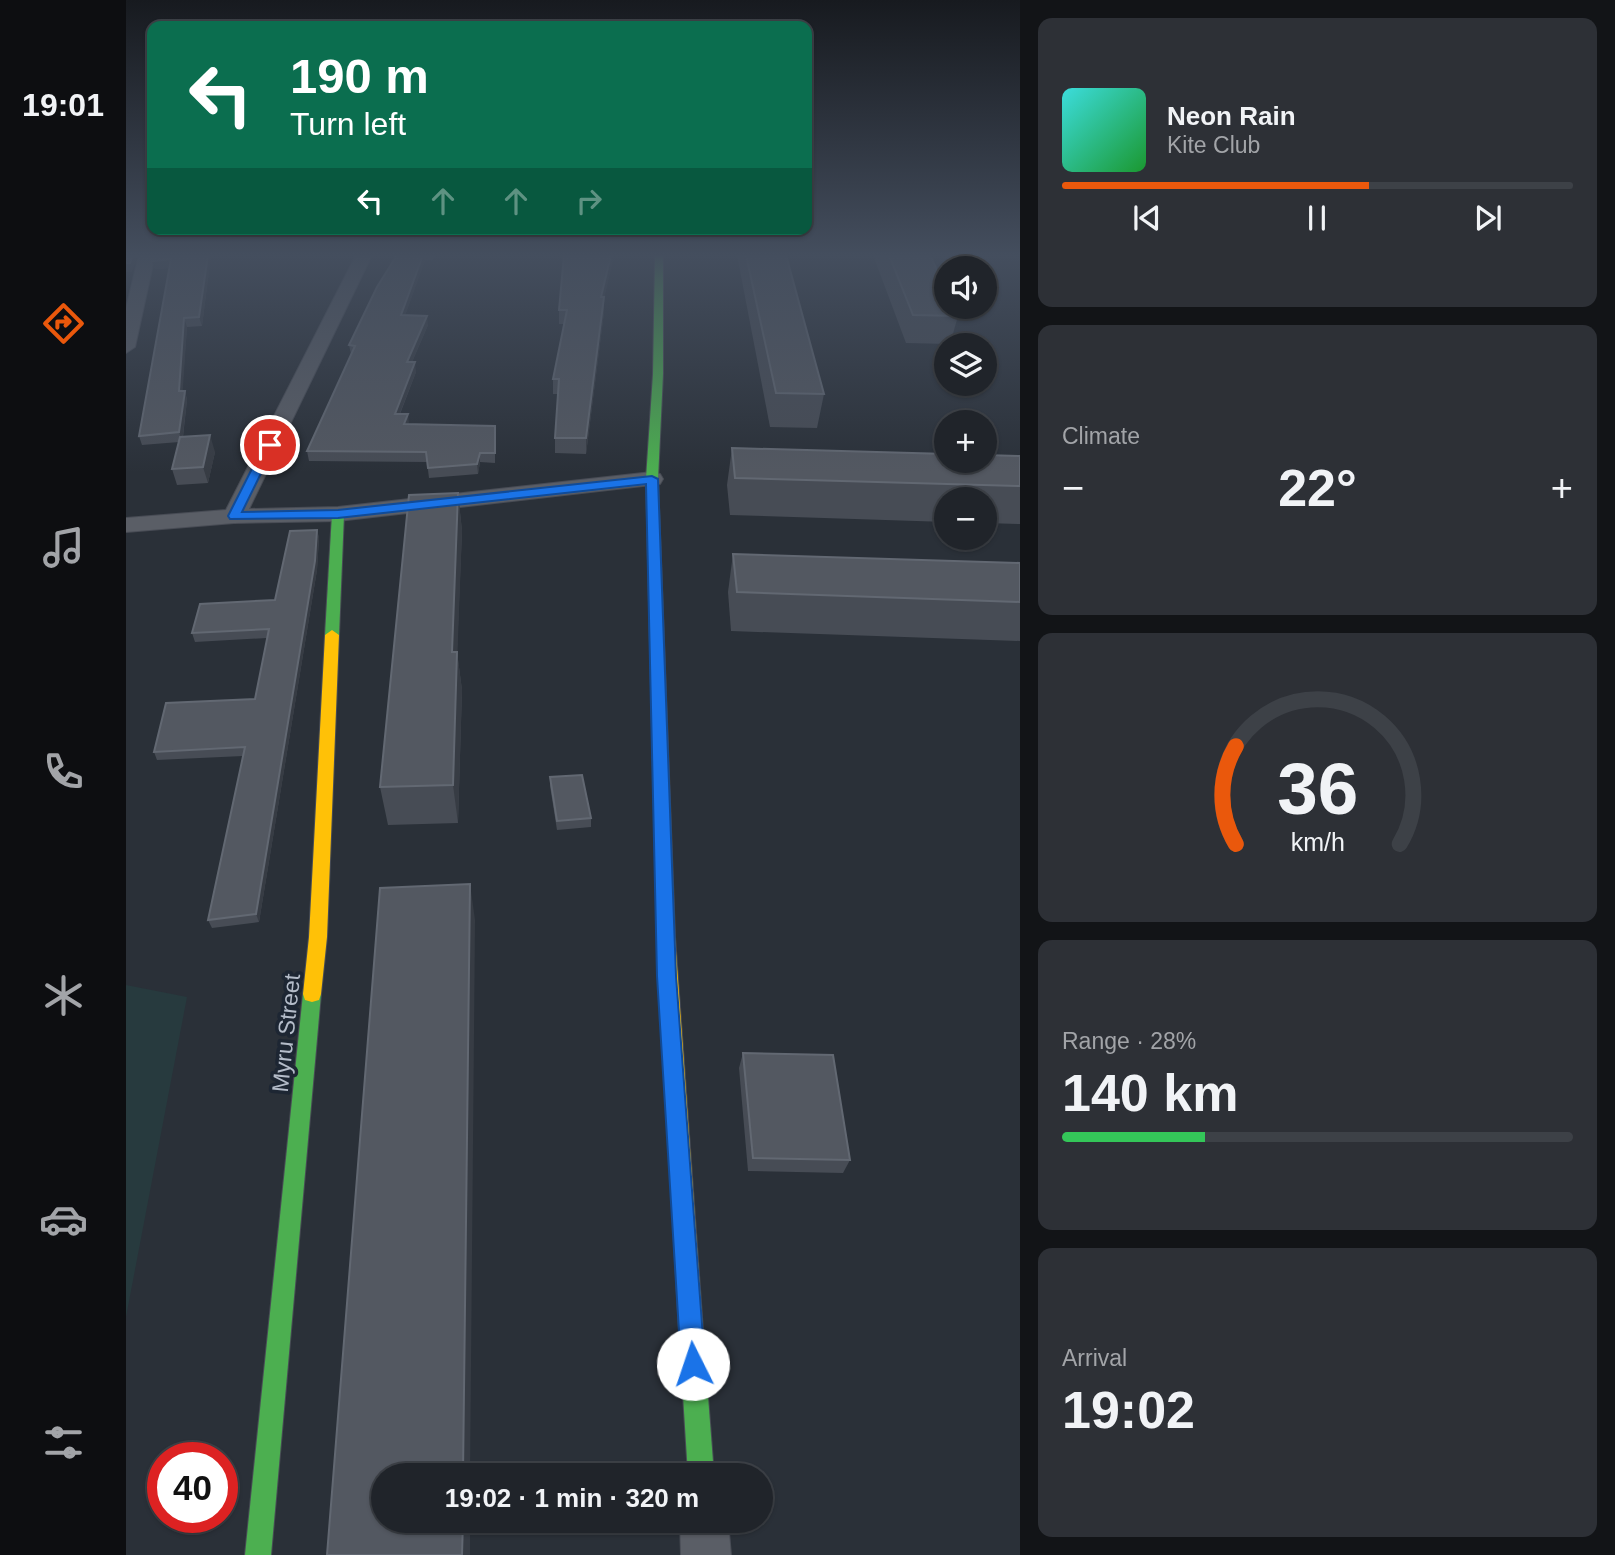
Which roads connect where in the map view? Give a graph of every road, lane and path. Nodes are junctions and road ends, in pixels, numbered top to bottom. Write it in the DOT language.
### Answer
graph roads {
  1 [pos="130,328"];
  2 [pos="328,328"];
  3 [pos="658,328"];
  4 [pos="126,347"];
  5 [pos="652,479"];
  6 [pos="338,514"];
  7 [pos="234,516"];
  8 [pos="126,525"];
  9 [pos="700,1463"];
  10 [pos="705,1533"];
  11 [pos="258,1555"];
  12 [pos="706,1555"];
  1 -- 4 [label="street"];
  2 -- 7 [label="street"];
  3 -- 5 [label="street"];
  5 -- 6 [label="street"];
  5 -- 9 [label="street"];
  6 -- 7 [label="street"];
  6 -- 11 [label="street, Myru Street"];
  7 -- 8 [label="street"];
  10 -- 12 [label="street"];
}
